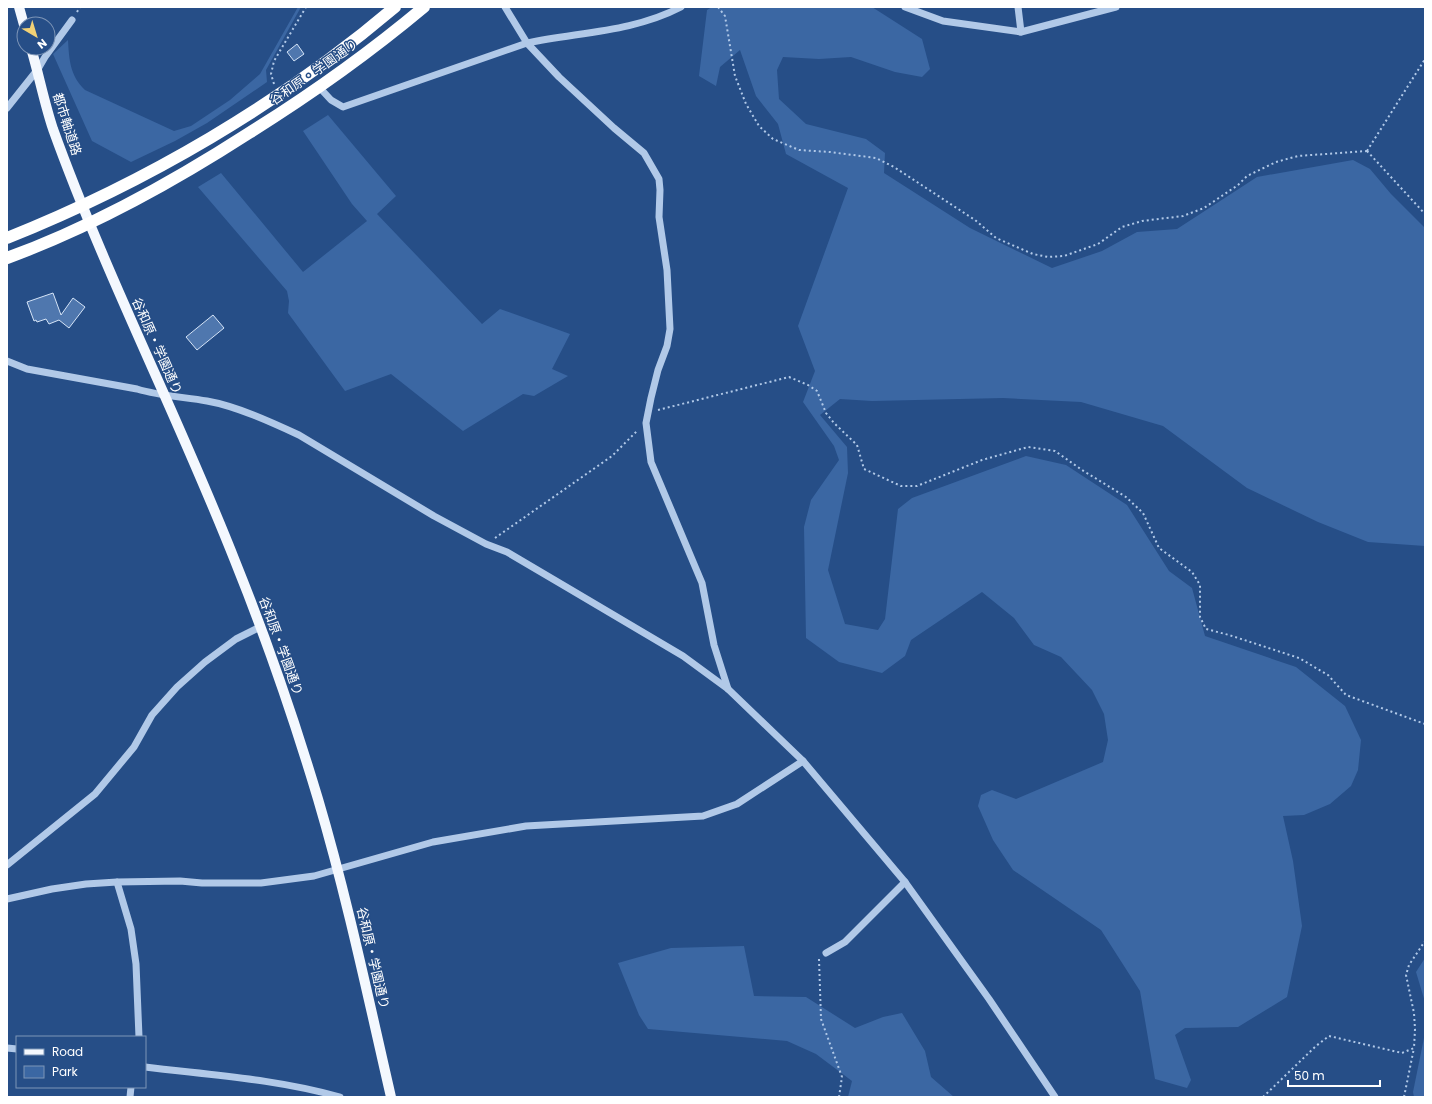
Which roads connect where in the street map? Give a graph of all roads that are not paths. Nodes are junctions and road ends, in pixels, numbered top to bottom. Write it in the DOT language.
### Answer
graph roads {
  1 [pos="395,7"];
  2 [pos="424,7"];
  3 [pos="505,7"];
  4 [pos="681,7"];
  5 [pos="905,7"];
  6 [pos="1018,7"];
  7 [pos="1116,7"];
  8 [pos="72,20"];
  9 [pos="1021,32"];
  10 [pos="527,43"];
  11 [pos="34,56"];
  12 [pos="38,69"];
  13 [pos="319,87"];
  14 [pos="7,108"];
  15 [pos="83,205"];
  16 [pos="90,223"];
  17 [pos="7,238"];
  18 [pos="7,258"];
  19 [pos="7,361"];
  20 [pos="164,395"];
  21 [pos="260,627"];
  22 [pos="728,689"];
  23 [pos="803,761"];
  24 [pos="7,864"];
  25 [pos="336,869"];
  26 [pos="117,882"];
  27 [pos="905,882"];
  28 [pos="7,900"];
  29 [pos="826,954"];
  30 [pos="139,1036"];
  31 [pos="146,1067"];
  32 [pos="340,1097"];
  33 [pos="391,1097"];
  34 [pos="1055,1097"];
  1 -- 15 [label="highway, 谷和原・学園通り"];
  2 -- 13 [label="highway, 谷和原・学園通り"];
  3 -- 10 [label="street"];
  4 -- 10 [label="street"];
  5 -- 9 [label="street"];
  6 -- 9 [label="street"];
  7 -- 9 [label="street"];
  8 -- 12 [label="street"];
  10 -- 13 [label="street"];
  10 -- 22 [label="street"];
  11 -- 12 [label="main road, 都市軸道路"];
  12 -- 14 [label="street"];
  12 -- 15 [label="main road, 都市軸道路"];
  13 -- 16 [label="highway, 谷和原・学園通り"];
  15 -- 16 [label="main road, 谷和原・学園通り"];
  15 -- 17 [label="highway"];
  16 -- 18 [label="highway"];
  16 -- 20 [label="main road, 谷和原・学園通り"];
  19 -- 20 [label="street"];
  20 -- 21 [label="main road, 谷和原・学園通り"];
  20 -- 22 [label="street"];
  21 -- 24 [label="street"];
  21 -- 25 [label="main road, 谷和原・学園通り"];
  22 -- 23 [label="street"];
  23 -- 25 [label="street"];
  23 -- 27 [label="street"];
  25 -- 26 [label="street"];
  25 -- 33 [label="main road, 谷和原・学園通り"];
  26 -- 28 [label="street"];
  26 -- 30 [label="street"];
  27 -- 29 [label="street"];
  27 -- 34 [label="street"];
  31 -- 32 [label="street"];
}
